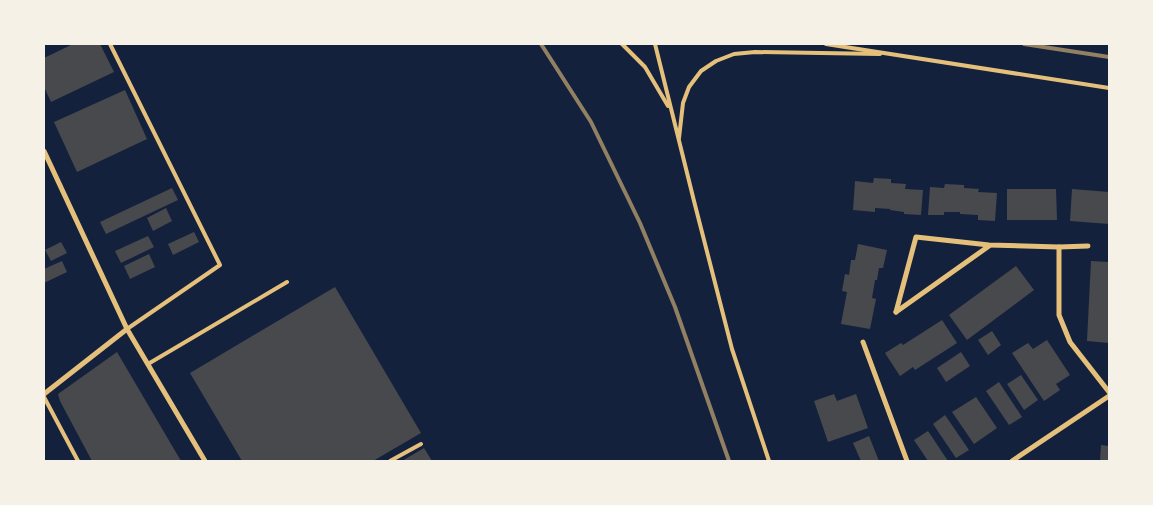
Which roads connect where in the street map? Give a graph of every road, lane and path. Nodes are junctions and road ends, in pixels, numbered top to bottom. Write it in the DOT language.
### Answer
graph roads {
  1 [pos="110,44"];
  2 [pos="622,44"];
  3 [pos="655,44"];
  4 [pos="826,44"];
  5 [pos="894,54"];
  6 [pos="1109,88"];
  7 [pos="671,110"];
  8 [pos="679,140"];
  9 [pos="44,151"];
  10 [pos="989,245"];
  11 [pos="1088,246"];
  12 [pos="1059,247"];
  13 [pos="287,282"];
  14 [pos="127,329"];
  15 [pos="863,342"];
  16 [pos="148,364"];
  17 [pos="1109,392"];
  18 [pos="44,396"];
  19 [pos="1109,396"];
  20 [pos="421,444"];
  21 [pos="78,461"];
  22 [pos="205,461"];
  23 [pos="390,461"];
  24 [pos="769,461"];
  25 [pos="907,461"];
  26 [pos="1012,461"];
  1 -- 14 [label="lane"];
  2 -- 7 [label="lane"];
  3 -- 7 [label="lane"];
  4 -- 5 [label="lane"];
  5 -- 6 [label="lane"];
  5 -- 8 [label="lane"];
  7 -- 8 [label="lane"];
  8 -- 24 [label="lane"];
  9 -- 14 [label="street"];
  10 -- 10 [label="street"];
  10 -- 12 [label="street"];
  11 -- 12 [label="street"];
  12 -- 17 [label="street"];
  13 -- 16 [label="lane"];
  14 -- 16 [label="street"];
  14 -- 18 [label="street"];
  15 -- 25 [label="street"];
  16 -- 22 [label="street"];
  18 -- 21 [label="lane"];
  19 -- 26 [label="street"];
  20 -- 23 [label="lane"];
}
